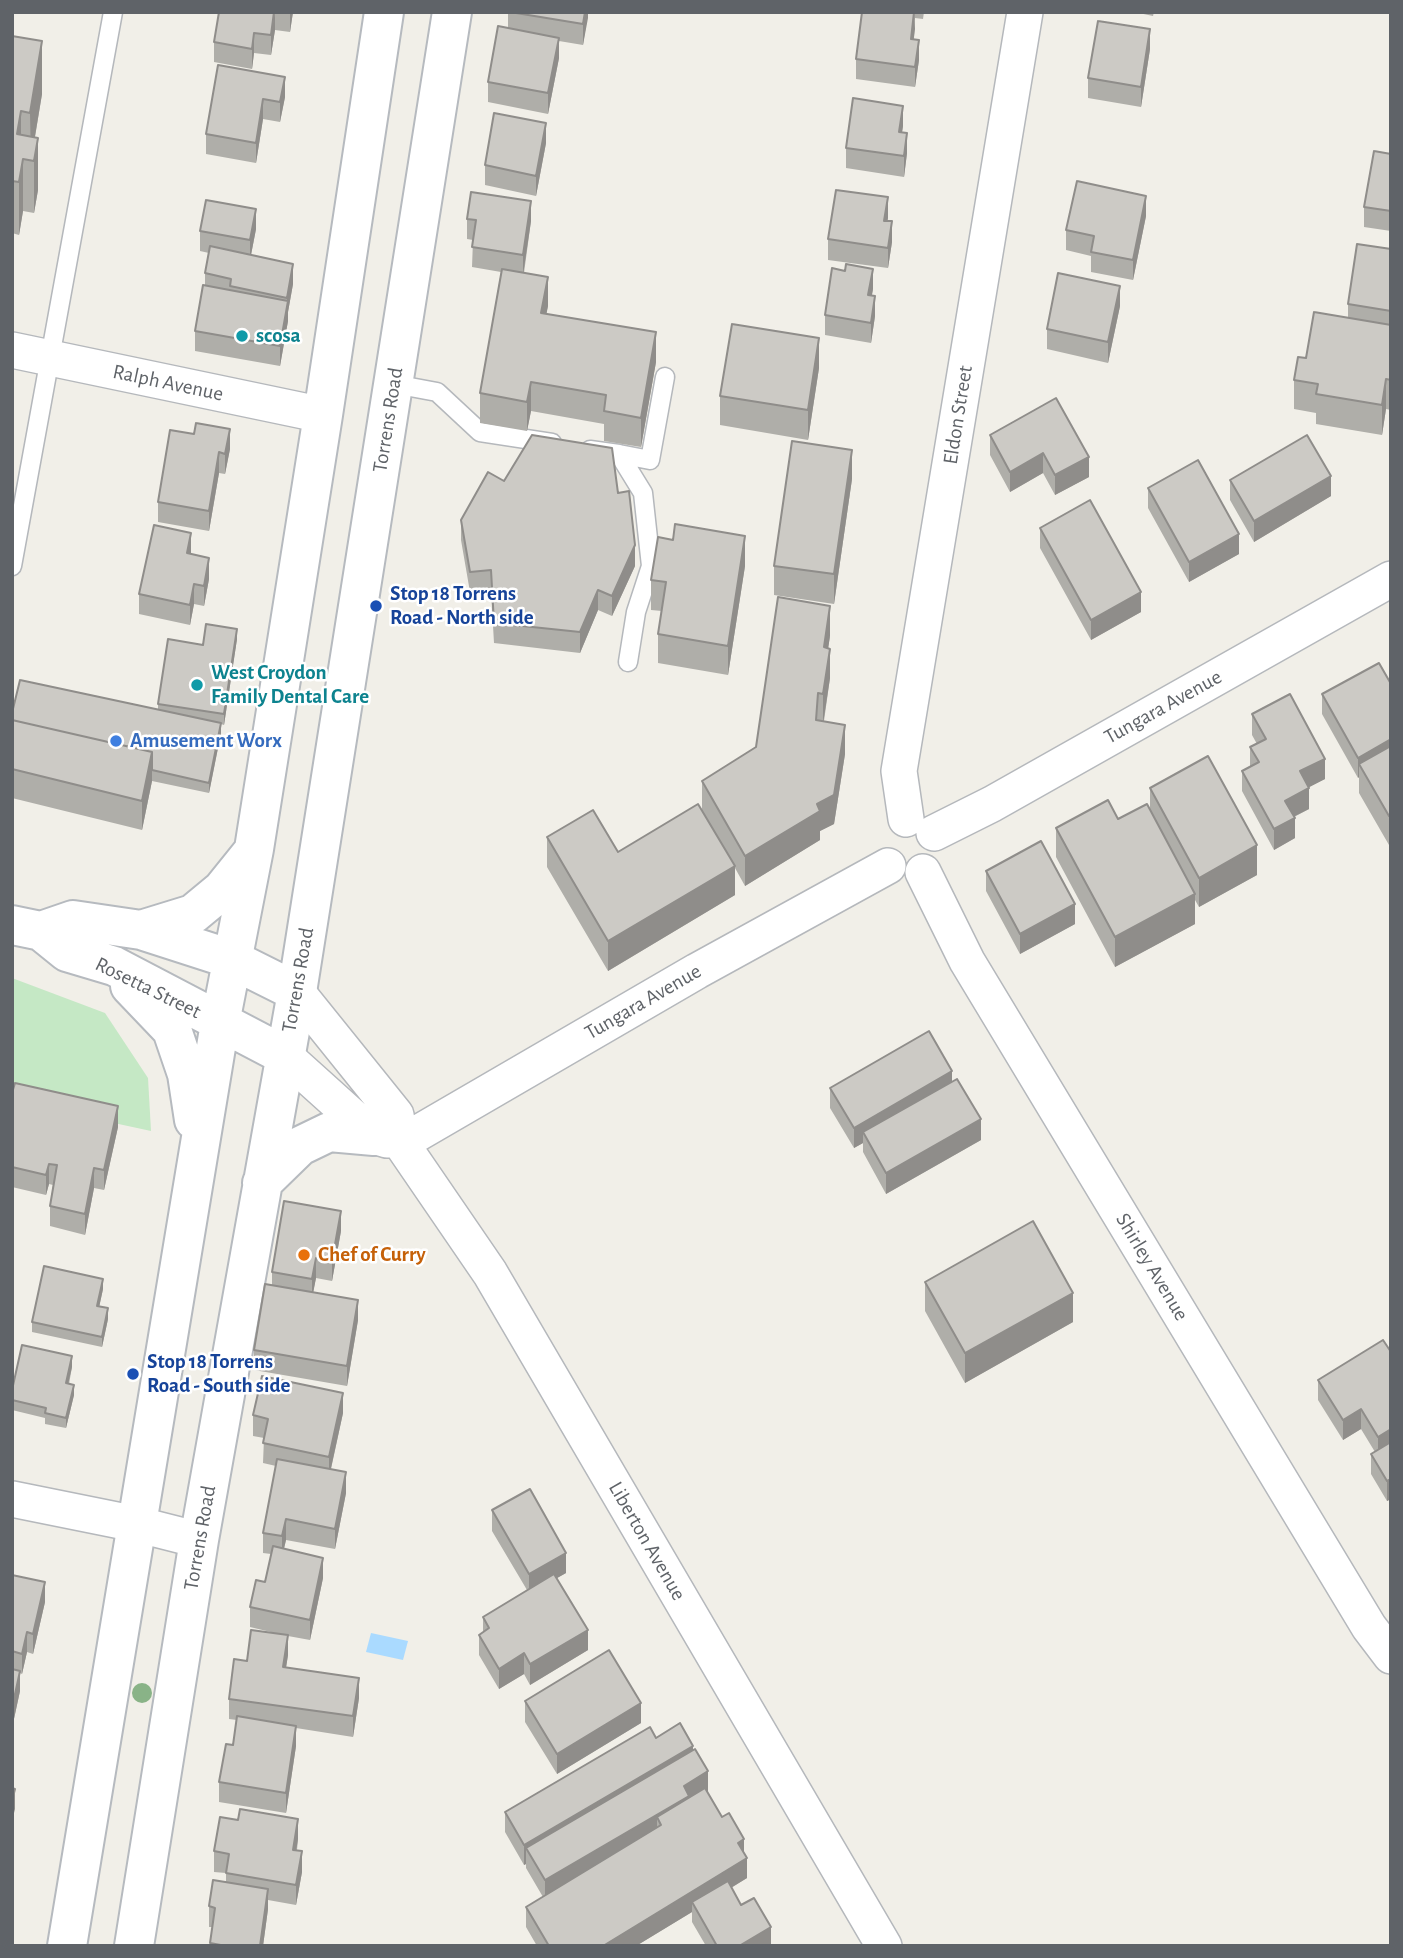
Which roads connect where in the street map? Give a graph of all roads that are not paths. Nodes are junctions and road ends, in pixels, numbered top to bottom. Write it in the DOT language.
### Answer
graph roads {
  1 [pos="113,12"];
  2 [pos="384,12"];
  3 [pos="452,12"];
  4 [pos="1025,12"];
  5 [pos="12,350"];
  6 [pos="51,359"];
  7 [pos="665,377"];
  8 [pos="394,384"];
  9 [pos="323,415"];
  10 [pos="619,454"];
  11 [pos="12,566"];
  12 [pos="1391,579"];
  13 [pos="628,662"];
  14 [pos="920,826"];
  15 [pos="254,849"];
  16 [pos="888,866"];
  17 [pos="923,872"];
  18 [pos="27,928"];
  19 [pos="141,929"];
  20 [pos="231,958"];
  21 [pos="114,966"];
  22 [pos="297,992"];
  23 [pos="220,1023"];
  24 [pos="284,1055"];
  25 [pos="387,1140"];
  26 [pos="199,1153"];
  27 [pos="262,1183"];
  28 [pos="12,1499"];
  29 [pos="136,1524"];
  30 [pos="199,1540"];
  31 [pos="1391,1656"];
  32 [pos="68,1946"];
  33 [pos="134,1946"];
  34 [pos="884,1946"];
  1 -- 6 [label="lane"];
  2 -- 9 [label="main road"];
  3 -- 8 [label="main road, Torrens Road"];
  4 -- 14 [label="street, Eldon Street"];
  5 -- 6 [label="street, Ralph Avenue"];
  6 -- 9 [label="street, Ralph Avenue"];
  6 -- 11 [label="lane"];
  7 -- 10 [label="lane"];
  8 -- 10 [label="lane"];
  8 -- 22 [label="main road, Torrens Road"];
  9 -- 15 [label="main road"];
  10 -- 13 [label="lane"];
  12 -- 14 [label="street, Tungara Avenue"];
  14 -- 16 [label="street"];
  14 -- 17 [label="street"];
  15 -- 19 [label="main road"];
  15 -- 20 [label="main road"];
  16 -- 17 [label="street"];
  16 -- 25 [label="street, Tungara Avenue"];
  17 -- 31 [label="street, Shirley Avenue"];
  18 -- 19 [label="main road, Rosetta Street"];
  18 -- 21 [label="main road, Rosetta Street"];
  19 -- 20 [label="main road, Rosetta Street"];
  20 -- 22 [label="main road, Rosetta Street"];
  20 -- 23 [label="main road"];
  21 -- 23 [label="main road, Rosetta Street"];
  21 -- 26 [label="main road"];
  22 -- 24 [label="main road, Torrens Road"];
  22 -- 25 [label="street, Liberton Avenue"];
  23 -- 24 [label="main road, Rosetta Street"];
  23 -- 26 [label="main road"];
  24 -- 25 [label="street, Liberton Avenue"];
  24 -- 27 [label="main road, Torrens Road"];
  25 -- 27 [label="main road"];
  25 -- 34 [label="street, Liberton Avenue"];
  26 -- 29 [label="main road"];
  27 -- 30 [label="main road, Torrens Road"];
  28 -- 29 [label="street"];
  29 -- 30 [label="street"];
  29 -- 32 [label="main road"];
  30 -- 33 [label="main road, Torrens Road"];
}
